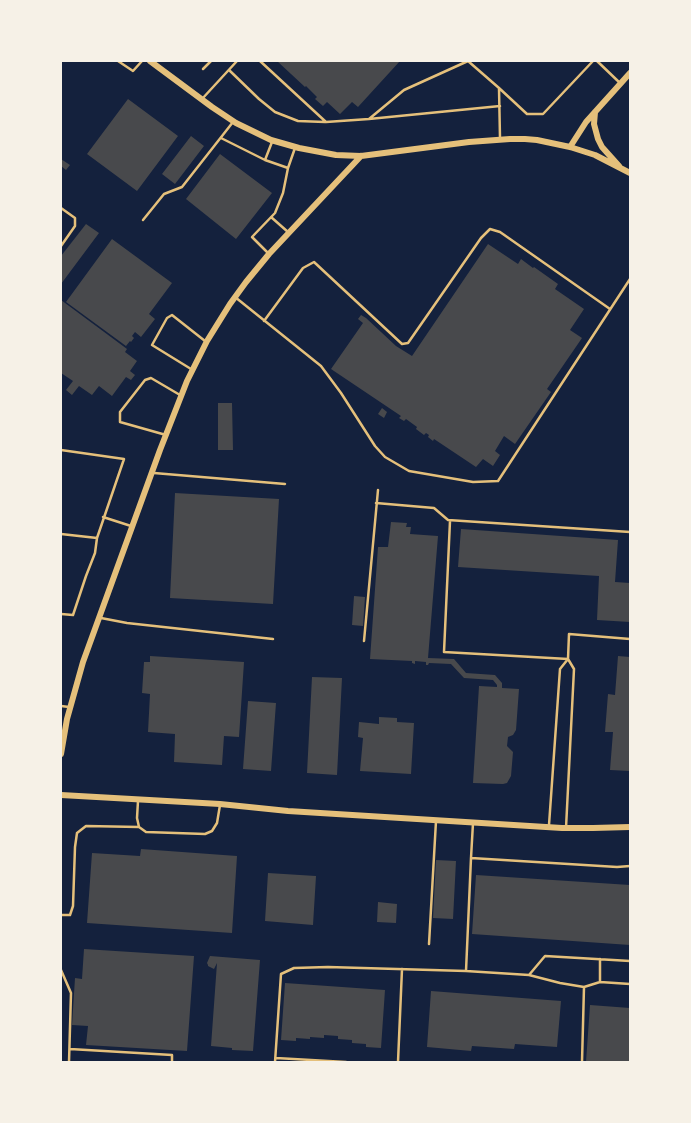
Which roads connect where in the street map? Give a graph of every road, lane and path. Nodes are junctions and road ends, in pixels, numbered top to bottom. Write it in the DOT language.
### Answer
graph roads {
  1 [pos="118,61"];
  2 [pos="142,61"];
  3 [pos="150,61"];
  4 [pos="211,61"];
  5 [pos="237,61"];
  6 [pos="260,61"];
  7 [pos="468,61"];
  8 [pos="593,61"];
  9 [pos="597,61"];
  10 [pos="203,69"];
  11 [pos="229,70"];
  12 [pos="630,73"];
  13 [pos="620,83"];
  14 [pos="499,88"];
  15 [pos="202,100"];
  16 [pos="500,106"];
  17 [pos="595,111"];
  18 [pos="369,119"];
  19 [pos="233,121"];
  20 [pos="326,122"];
  21 [pos="221,138"];
  22 [pos="272,140"];
  23 [pos="500,140"];
  24 [pos="570,147"];
  25 [pos="295,148"];
  26 [pos="361,156"];
  27 [pos="265,160"];
  28 [pos="288,168"];
  29 [pos="622,169"];
  30 [pos="630,173"];
  31 [pos="61,208"];
  32 [pos="271,217"];
  33 [pos="143,220"];
  34 [pos="290,233"];
  35 [pos="61,246"];
  36 [pos="269,254"];
  37 [pos="630,279"];
  38 [pos="234,297"];
  39 [pos="610,309"];
  40 [pos="264,321"];
  41 [pos="206,342"];
  42 [pos="193,370"];
  43 [pos="181,396"];
  44 [pos="166,435"];
  45 [pos="61,450"];
  46 [pos="152,473"];
  47 [pos="285,484"];
  48 [pos="378,490"];
  49 [pos="376,503"];
  50 [pos="104,517"];
  51 [pos="450,520"];
  52 [pos="133,527"];
  53 [pos="630,532"];
  54 [pos="61,534"];
  55 [pos="97,538"];
  56 [pos="61,614"];
  57 [pos="100,617"];
  58 [pos="273,639"];
  59 [pos="630,640"];
  60 [pos="364,641"];
  61 [pos="568,659"];
  62 [pos="61,706"];
  63 [pos="70,707"];
  64 [pos="61,754"];
  65 [pos="61,795"];
  66 [pos="138,800"];
  67 [pos="220,804"];
  68 [pos="436,820"];
  69 [pos="473,822"];
  70 [pos="139,827"];
  71 [pos="549,827"];
  72 [pos="630,827"];
  73 [pos="566,828"];
  74 [pos="471,858"];
  75 [pos="630,866"];
  76 [pos="61,915"];
  77 [pos="429,944"];
  78 [pos="600,959"];
  79 [pos="630,961"];
  80 [pos="402,969"];
  81 [pos="61,970"];
  82 [pos="466,971"];
  83 [pos="528,975"];
  84 [pos="600,982"];
  85 [pos="630,984"];
  86 [pos="584,987"];
  87 [pos="70,1049"];
  88 [pos="276,1060"];
  89 [pos="69,1062"];
  90 [pos="172,1062"];
  91 [pos="346,1062"];
  92 [pos="398,1062"];
  93 [pos="582,1062"];
  1 -- 2 [label="lane"];
  3 -- 15 [label="street"];
  4 -- 10 [label="lane"];
  5 -- 11 [label="lane"];
  6 -- 20 [label="lane"];
  7 -- 14 [label="lane"];
  7 -- 18 [label="lane"];
  8 -- 14 [label="lane"];
  9 -- 13 [label="lane"];
  11 -- 15 [label="lane"];
  11 -- 20 [label="lane"];
  12 -- 13 [label="street"];
  13 -- 17 [label="street"];
  14 -- 16 [label="lane"];
  15 -- 19 [label="street"];
  16 -- 18 [label="lane"];
  16 -- 23 [label="lane"];
  17 -- 24 [label="street"];
  17 -- 29 [label="street"];
  18 -- 20 [label="lane"];
  19 -- 21 [label="lane"];
  19 -- 22 [label="street"];
  21 -- 27 [label="lane"];
  21 -- 33 [label="lane"];
  22 -- 25 [label="street"];
  22 -- 27 [label="lane"];
  23 -- 24 [label="street"];
  23 -- 26 [label="street"];
  24 -- 29 [label="street"];
  25 -- 26 [label="street"];
  25 -- 28 [label="lane"];
  26 -- 34 [label="street"];
  27 -- 28 [label="lane"];
  28 -- 32 [label="lane"];
  29 -- 30 [label="street"];
  31 -- 35 [label="lane"];
  32 -- 34 [label="lane"];
  32 -- 36 [label="lane"];
  34 -- 36 [label="street"];
  36 -- 38 [label="street"];
  37 -- 39 [label="lane"];
  38 -- 40 [label="lane"];
  38 -- 41 [label="street"];
  39 -- 40 [label="lane"];
  39 -- 40 [label="lane"];
  41 -- 42 [label="street"];
  41 -- 42 [label="lane"];
  42 -- 43 [label="street"];
  43 -- 44 [label="street"];
  43 -- 44 [label="lane"];
  44 -- 46 [label="street"];
  45 -- 50 [label="lane"];
  46 -- 47 [label="lane"];
  46 -- 52 [label="street"];
  48 -- 49 [label="lane"];
  49 -- 51 [label="lane"];
  49 -- 60 [label="lane"];
  50 -- 52 [label="lane"];
  50 -- 55 [label="lane"];
  51 -- 53 [label="lane"];
  51 -- 61 [label="lane"];
  52 -- 57 [label="street"];
  54 -- 55 [label="lane"];
  55 -- 56 [label="lane"];
  57 -- 58 [label="lane"];
  57 -- 63 [label="street"];
  59 -- 61 [label="lane"];
  61 -- 71 [label="lane"];
  61 -- 73 [label="lane"];
  62 -- 63 [label="lane"];
  63 -- 64 [label="street"];
  65 -- 66 [label="street"];
  66 -- 67 [label="street"];
  66 -- 70 [label="lane"];
  67 -- 68 [label="street"];
  67 -- 70 [label="lane"];
  68 -- 69 [label="street"];
  68 -- 77 [label="lane"];
  69 -- 71 [label="street"];
  69 -- 74 [label="lane"];
  70 -- 76 [label="lane"];
  71 -- 73 [label="street"];
  72 -- 73 [label="street"];
  74 -- 75 [label="lane"];
  74 -- 82 [label="lane"];
  78 -- 79 [label="lane"];
  78 -- 83 [label="lane"];
  78 -- 84 [label="lane"];
  80 -- 82 [label="lane"];
  80 -- 88 [label="lane"];
  80 -- 92 [label="lane"];
  81 -- 87 [label="lane"];
  82 -- 83 [label="lane"];
  83 -- 86 [label="lane"];
  84 -- 85 [label="lane"];
  84 -- 86 [label="lane"];
  86 -- 93 [label="lane"];
  87 -- 89 [label="lane"];
  87 -- 90 [label="lane"];
  88 -- 91 [label="lane"];
}
